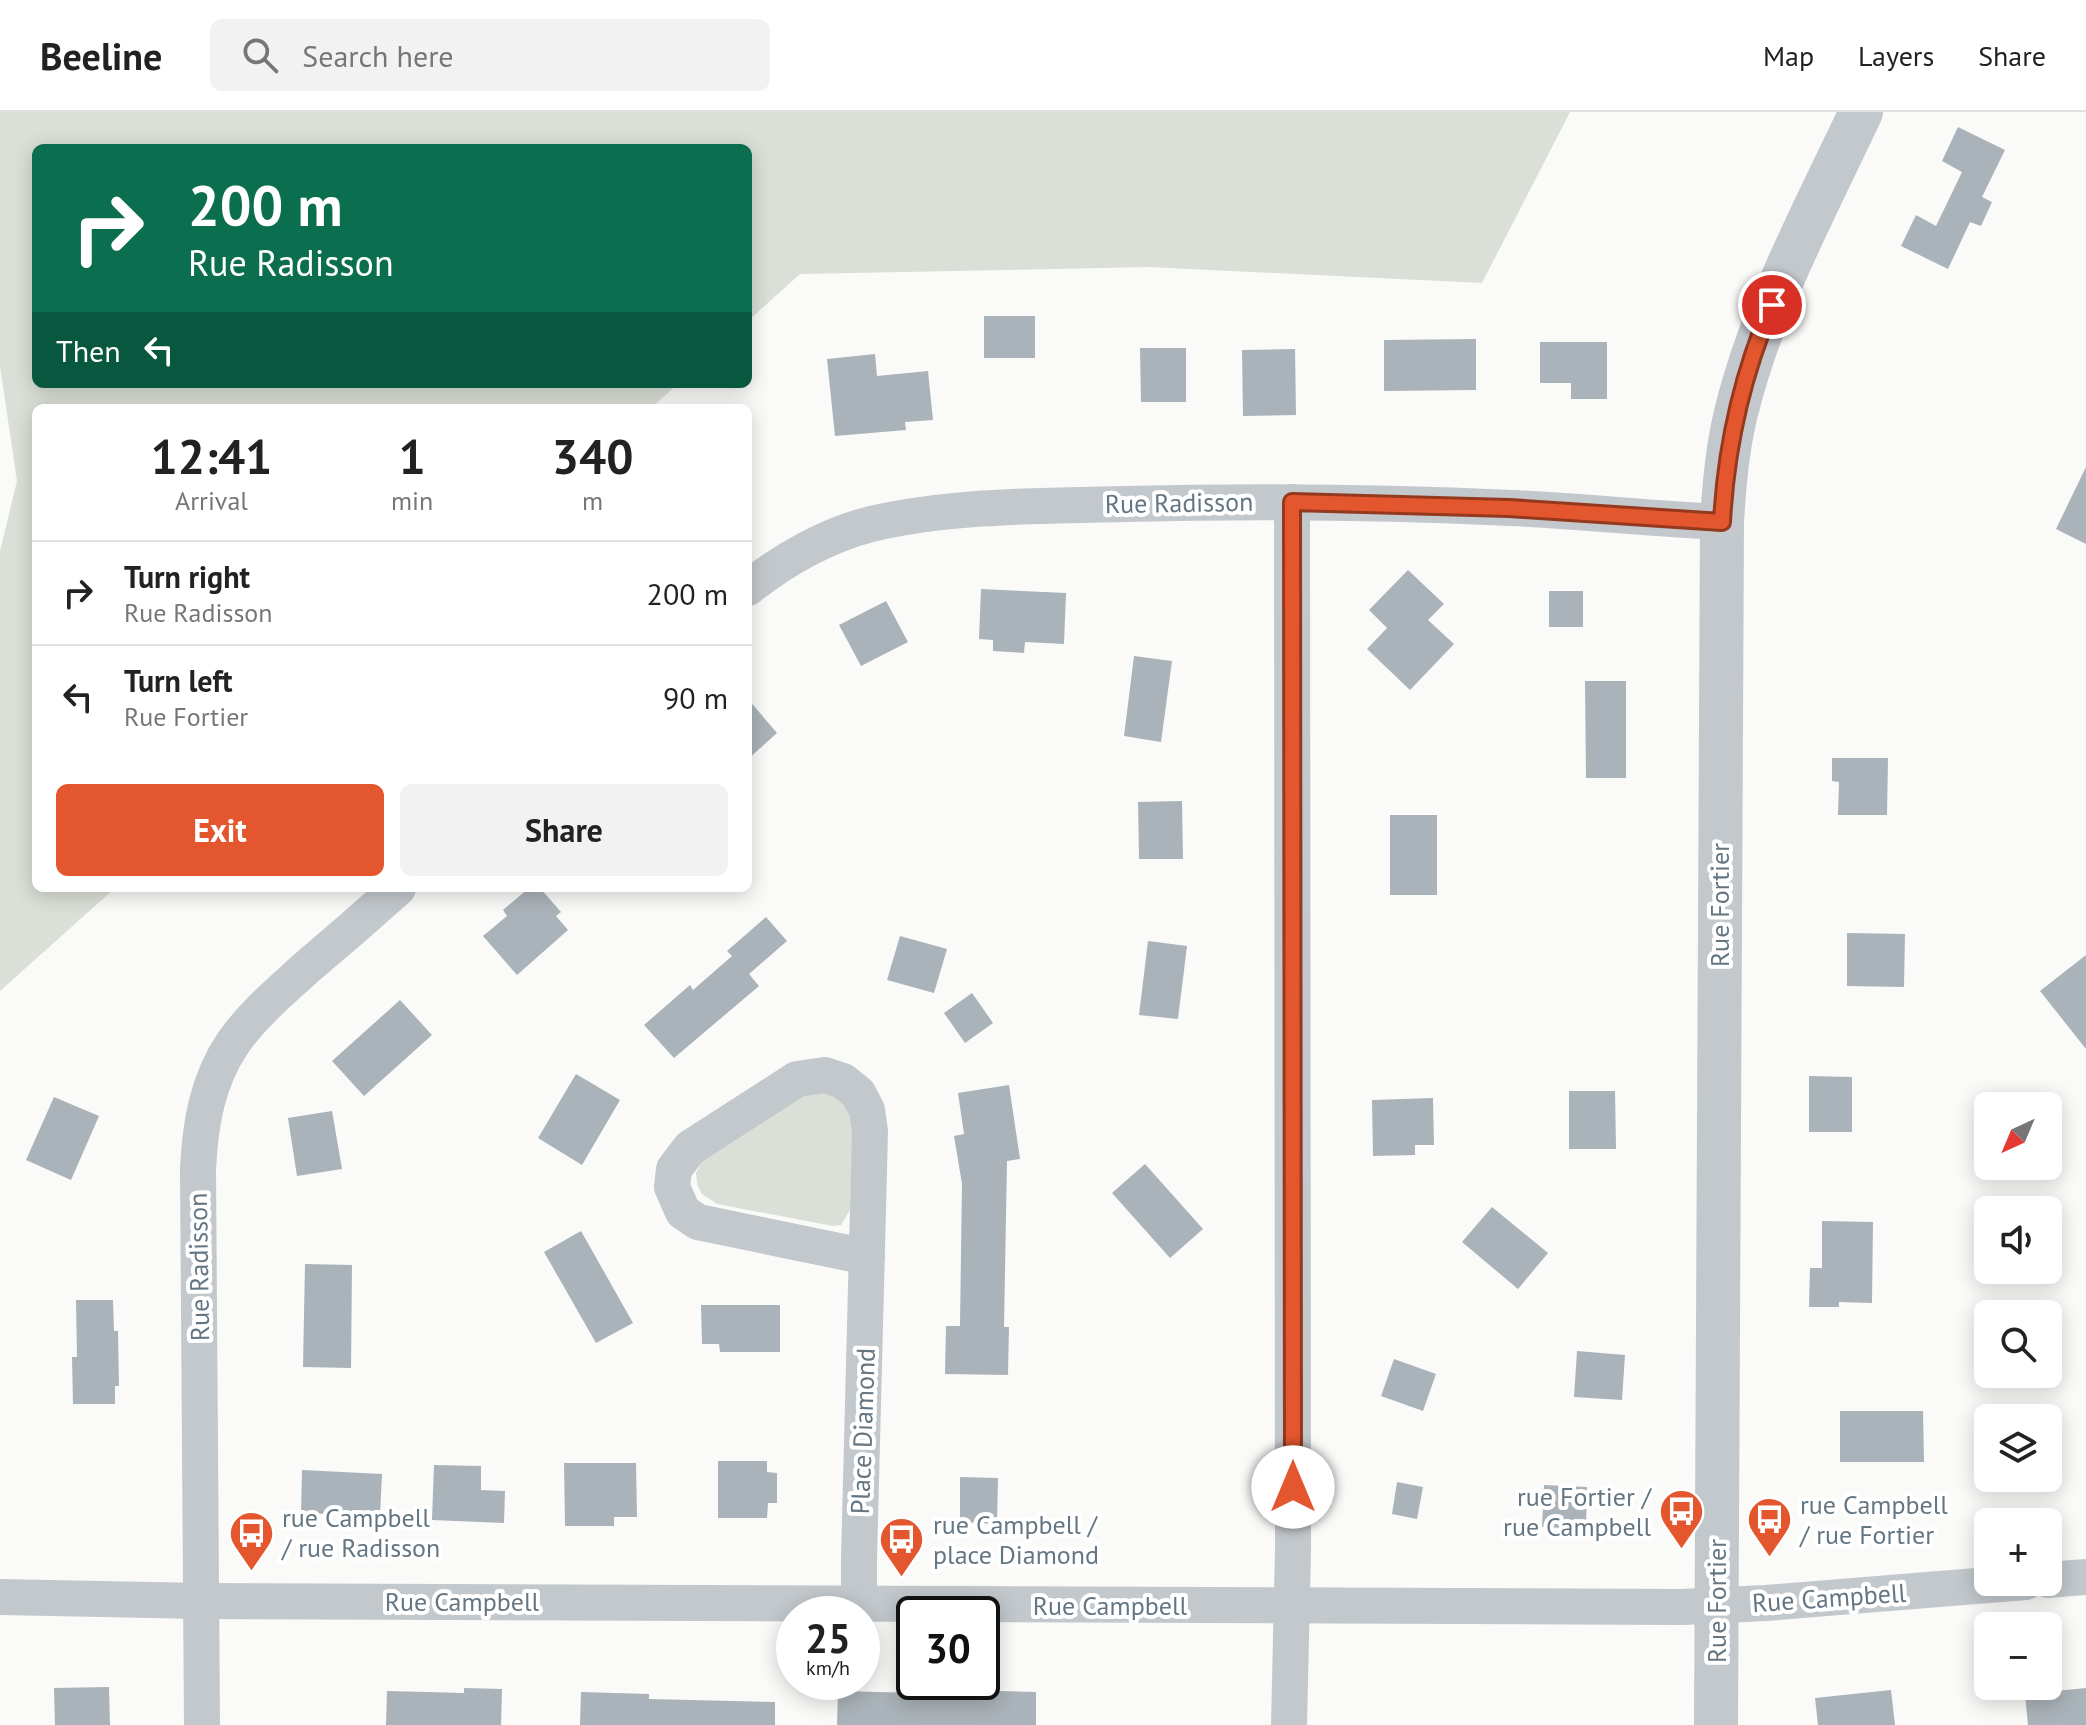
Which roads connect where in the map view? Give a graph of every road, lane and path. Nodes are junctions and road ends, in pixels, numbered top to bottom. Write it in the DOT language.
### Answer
graph roads {
  1 [pos="1861,112"];
  2 [pos="1292,502"];
  3 [pos="1722,522"];
  4 [pos="752,585"];
  5 [pos="393,892"];
  6 [pos="867,1257"];
  7 [pos="2086,1577"];
  8 [pos="2062,1579"];
  9 [pos="1974,1586"];
  10 [pos="859,1596"];
  11 [pos="0,1597"];
  12 [pos="201,1601"];
  13 [pos="776,1604"];
  14 [pos="880,1605"];
  15 [pos="1717,1606"];
  16 [pos="1292,1607"];
  17 [pos="202,1725"];
  18 [pos="1289,1725"];
  19 [pos="1716,1725"];
  1 -- 3 [label="street, Rue Fortier"];
  2 -- 3 [label="street, Rue Radisson"];
  2 -- 4 [label="street, Rue Radisson"];
  2 -- 16 [label="street"];
  3 -- 15 [label="street, Rue Fortier"];
  5 -- 12 [label="street, Rue Radisson"];
  6 -- 6 [label="street, Place Diamond"];
  6 -- 10 [label="street, Place Diamond"];
  7 -- 8 [label="street"];
  9 -- 15 [label="street, Rue Campbell"];
  11 -- 12 [label="street, Rue Campbell"];
  12 -- 13 [label="street, Rue Campbell"];
  12 -- 17 [label="street, Rue Radisson"];
  14 -- 16 [label="street, Rue Campbell"];
  15 -- 16 [label="street, Rue Campbell"];
  15 -- 19 [label="street, Rue Fortier"];
  16 -- 18 [label="street"];
}
